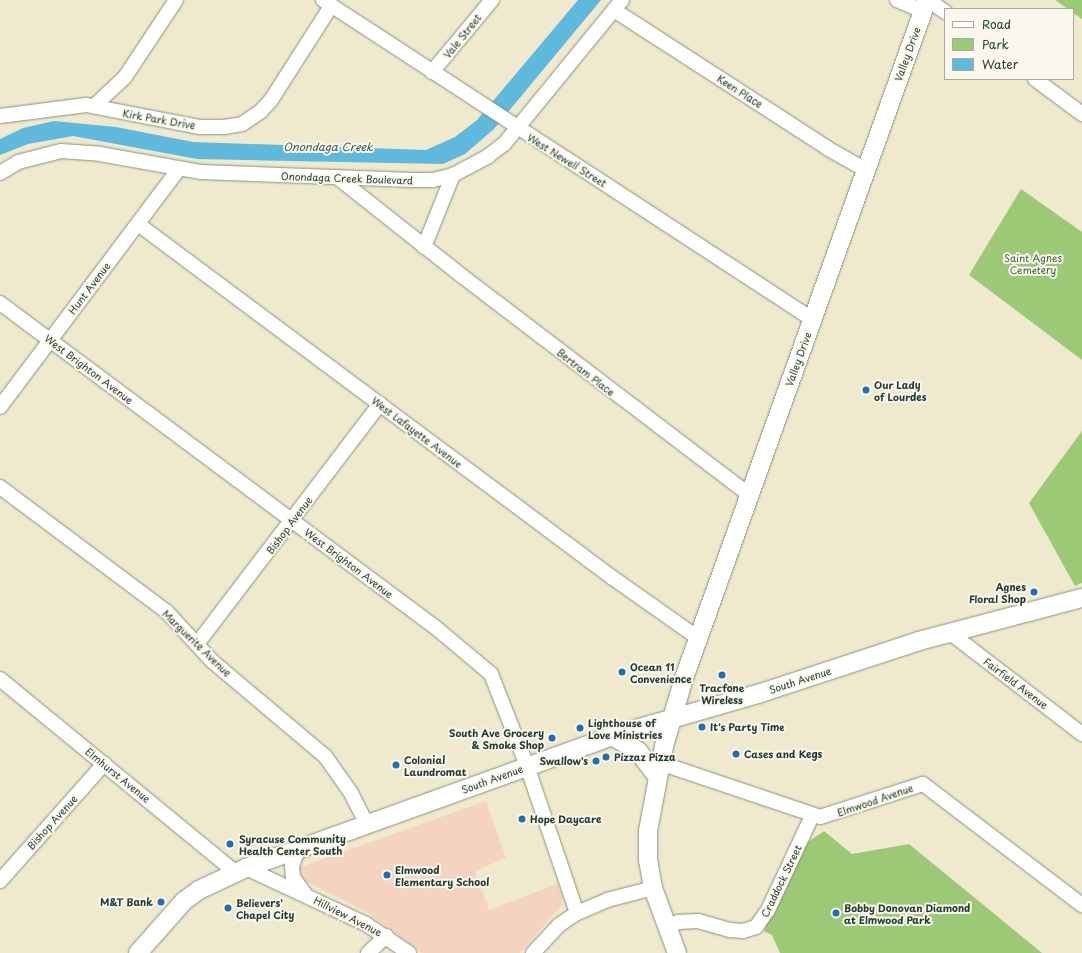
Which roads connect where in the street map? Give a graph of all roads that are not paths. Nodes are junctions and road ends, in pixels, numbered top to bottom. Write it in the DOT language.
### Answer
graph roads {
  1 [pos="176,0"];
  2 [pos="492,0"];
  3 [pos="897,0"];
  4 [pos="327,3"];
  5 [pos="926,4"];
  6 [pos="618,5"];
  7 [pos="944,12"];
  8 [pos="432,72"];
  9 [pos="1037,80"];
  10 [pos="94,106"];
  11 [pos="1082,114"];
  12 [pos="0,116"];
  13 [pos="513,125"];
  14 [pos="179,169"];
  15 [pos="866,170"];
  16 [pos="0,173"];
  17 [pos="453,175"];
  18 [pos="337,177"];
  19 [pos="138,224"];
  20 [pos="424,247"];
  21 [pos="0,303"];
  22 [pos="812,319"];
  23 [pos="50,340"];
  24 [pos="380,404"];
  25 [pos="0,407"];
  26 [pos="0,487"];
  27 [pos="749,495"];
  28 [pos="292,520"];
  29 [pos="1082,598"];
  30 [pos="949,632"];
  31 [pos="698,638"];
  32 [pos="197,644"];
  33 [pos="0,679"];
  34 [pos="671,718"];
  35 [pos="1082,734"];
  36 [pos="612,736"];
  37 [pos="104,764"];
  38 [pos="527,766"];
  39 [pos="659,770"];
  40 [pos="812,816"];
  41 [pos="367,824"];
  42 [pos="298,849"];
  43 [pos="241,870"];
  44 [pos="0,881"];
  45 [pos="653,888"];
  46 [pos="306,895"];
  47 [pos="1082,905"];
  48 [pos="577,913"];
  49 [pos="667,927"];
  50 [pos="386,936"];
  51 [pos="138,953"];
  52 [pos="368,953"];
  53 [pos="409,953"];
  54 [pos="533,953"];
  55 [pos="677,953"];
  1 -- 10 [label="street"];
  2 -- 8 [label="street, Vale Street"];
  3 -- 5 [label="street"];
  4 -- 8 [label="street, West Newell Street"];
  4 -- 10 [label="street, Kirk Park Drive"];
  5 -- 7 [label="street"];
  5 -- 15 [label="main road, Valley Drive"];
  6 -- 13 [label="street, Onondaga Creek Boulevard"];
  6 -- 15 [label="street, Keen Place"];
  8 -- 13 [label="street, West Newell Street"];
  9 -- 11 [label="street"];
  10 -- 12 [label="street, Kirk Park Drive"];
  13 -- 17 [label="street, Onondaga Creek Boulevard"];
  13 -- 22 [label="street, West Newell Street"];
  14 -- 16 [label="street, Onondaga Creek Boulevard"];
  14 -- 18 [label="street, Onondaga Creek Boulevard"];
  14 -- 19 [label="street, Hunt Avenue"];
  15 -- 22 [label="main road, Valley Drive"];
  17 -- 18 [label="street, Onondaga Creek Boulevard"];
  17 -- 20 [label="street"];
  18 -- 20 [label="street, Bertram Place"];
  19 -- 23 [label="street, Hunt Avenue"];
  19 -- 24 [label="street, West Lafayette Avenue"];
  20 -- 27 [label="street, Bertram Place"];
  21 -- 23 [label="street, West Brighton Avenue"];
  22 -- 27 [label="main road, Valley Drive"];
  23 -- 25 [label="street, Hunt Avenue"];
  23 -- 28 [label="street, West Brighton Avenue"];
  24 -- 28 [label="street, Bishop Avenue"];
  24 -- 31 [label="street, West Lafayette Avenue"];
  26 -- 32 [label="street, Marguerite Avenue"];
  27 -- 31 [label="main road, Valley Drive"];
  28 -- 32 [label="street, Bishop Avenue"];
  28 -- 38 [label="street, West Brighton Avenue"];
  29 -- 30 [label="main road, South Avenue"];
  30 -- 34 [label="main road, South Avenue"];
  30 -- 35 [label="street, Fairfield Avenue"];
  31 -- 34 [label="main road, Valley Drive"];
  32 -- 41 [label="street, Marguerite Avenue"];
  33 -- 37 [label="street, Elmhurst Avenue"];
  34 -- 36 [label="main road, South Avenue"];
  34 -- 39 [label="main road, Valley Drive"];
  36 -- 38 [label="main road, South Avenue"];
  36 -- 39 [label="main road"];
  37 -- 43 [label="street, Elmhurst Avenue"];
  37 -- 44 [label="street, Bishop Avenue"];
  38 -- 41 [label="main road, South Avenue"];
  38 -- 48 [label="street, West Brighton Avenue"];
  39 -- 40 [label="street, Elmwood Avenue"];
  39 -- 45 [label="main road, Valley Drive"];
  40 -- 47 [label="street, Elmwood Avenue"];
  40 -- 49 [label="street, Craddock Street"];
  41 -- 42 [label="main road, South Avenue"];
  42 -- 43 [label="main road, South Avenue"];
  42 -- 46 [label="street, Hillview Avenue"];
  43 -- 46 [label="street, Hillview Avenue"];
  43 -- 51 [label="main road, South Avenue"];
  45 -- 48 [label="street"];
  45 -- 49 [label="main road, Valley Drive"];
  46 -- 50 [label="street, Hillview Avenue"];
  48 -- 54 [label="street"];
  49 -- 55 [label="main road, Valley Drive"];
  50 -- 52 [label="street"];
  50 -- 53 [label="street, Hillview Avenue"];
}
